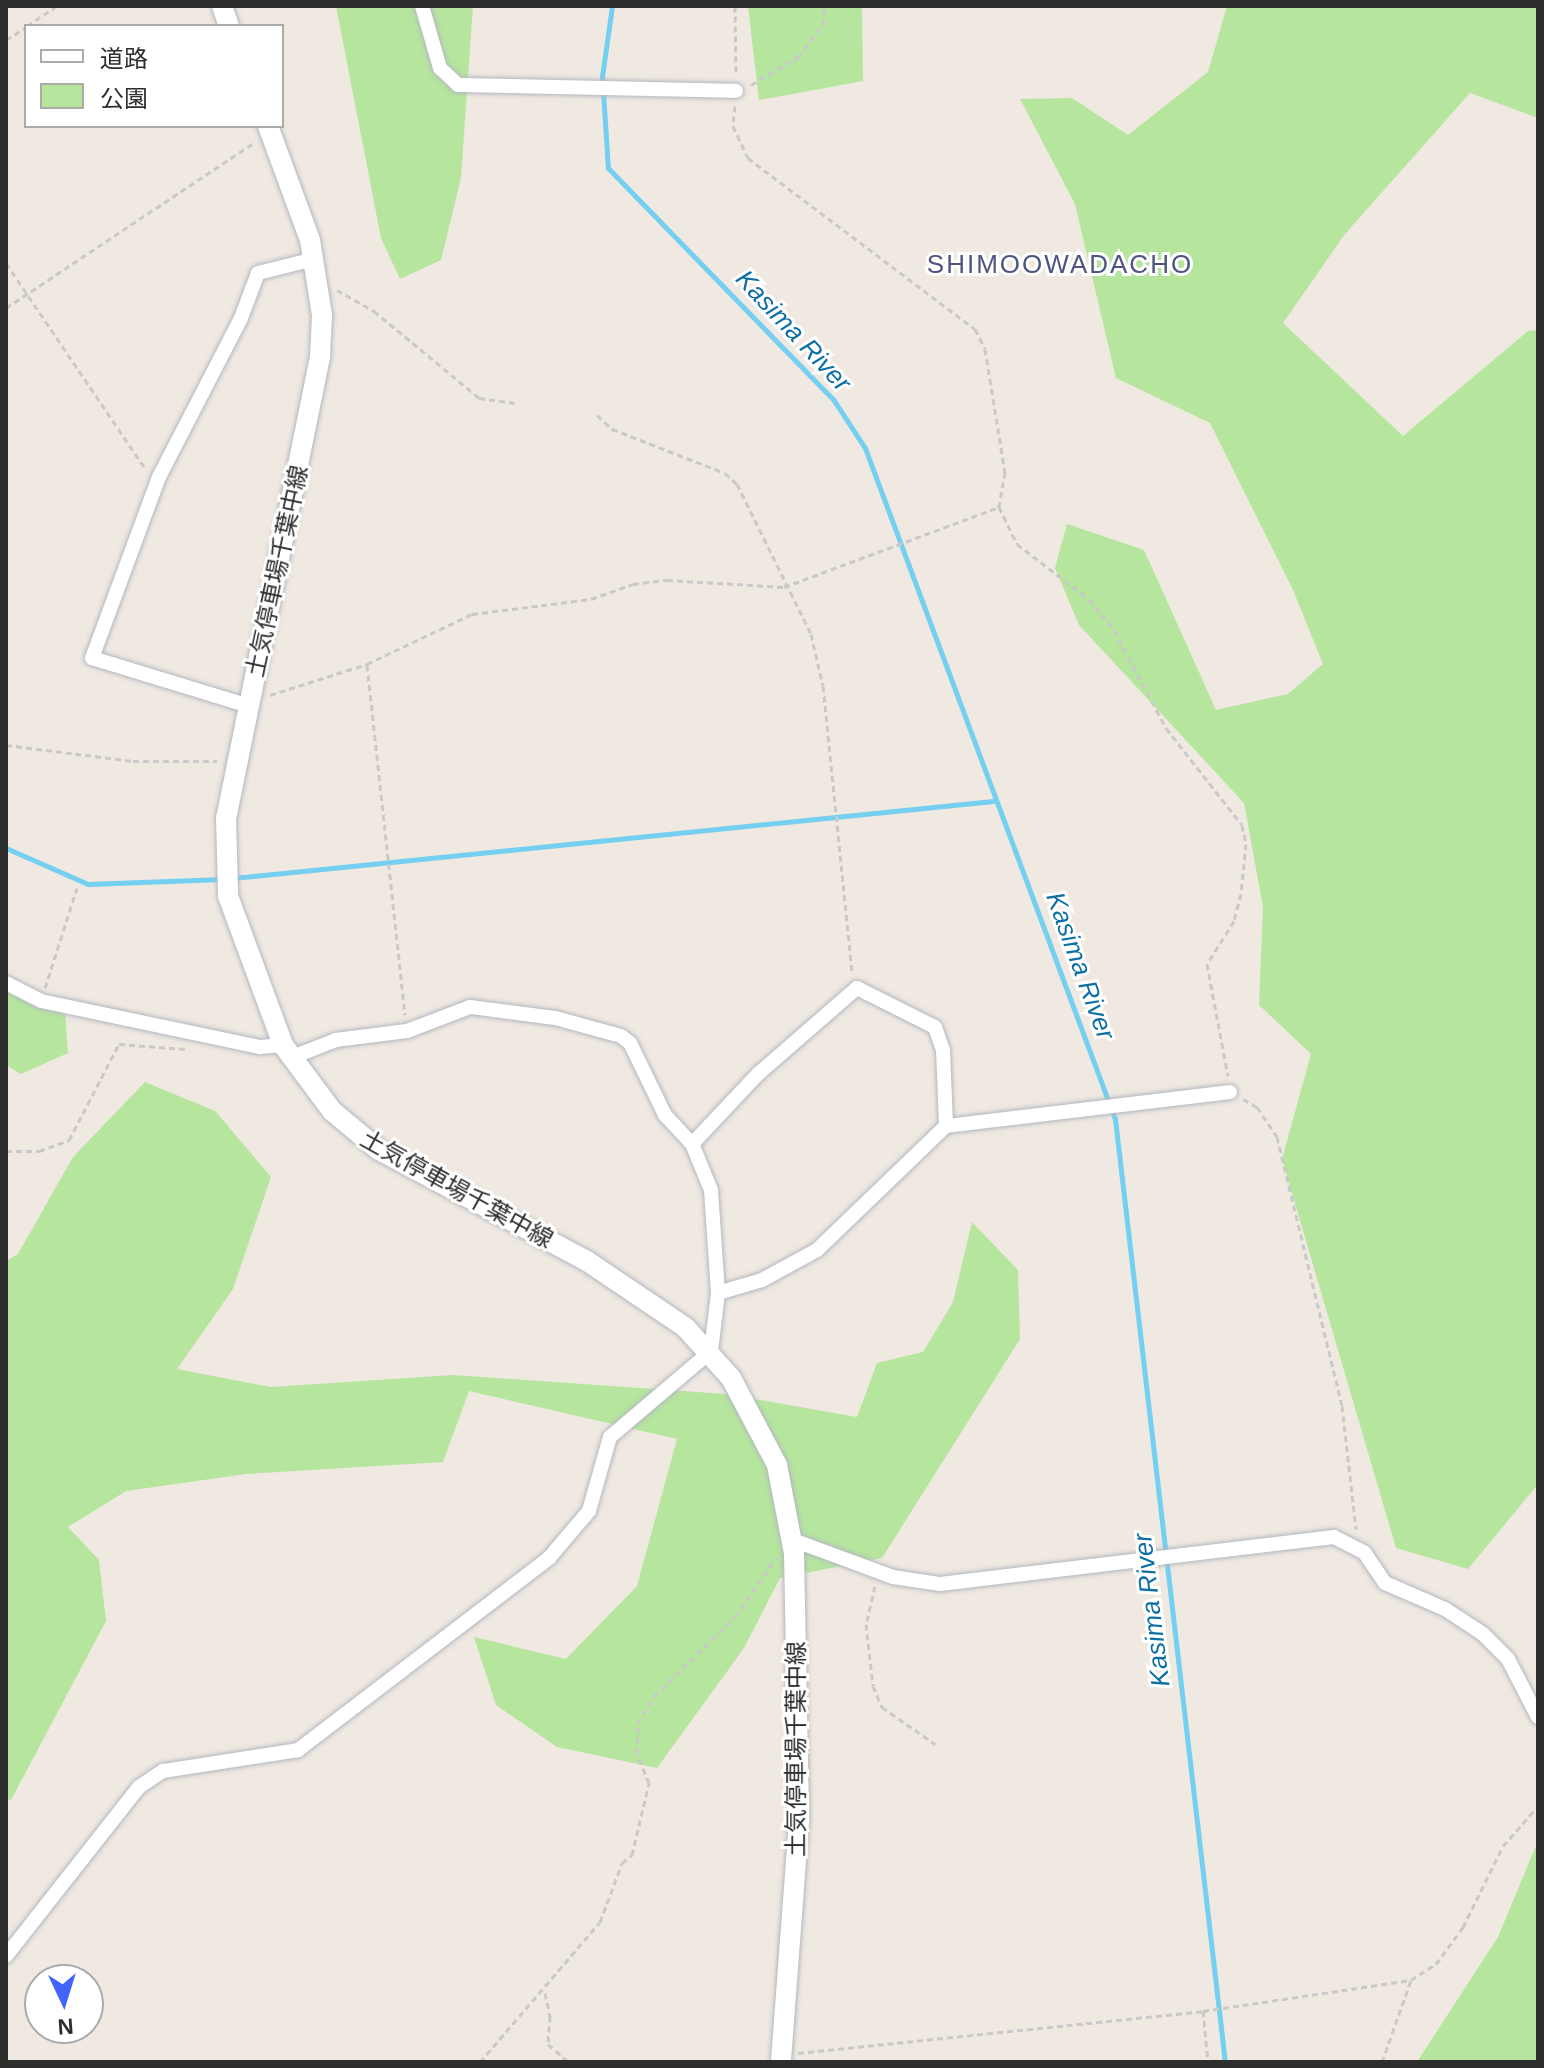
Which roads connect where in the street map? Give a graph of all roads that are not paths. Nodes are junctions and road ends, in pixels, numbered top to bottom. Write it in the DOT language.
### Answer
graph roads {
  1 [pos="422,6"];
  2 [pos="736,91"];
  3 [pos="269,129"];
  4 [pos="314,259"];
  5 [pos="250,701"];
  6 [pos="6,983"];
  7 [pos="286,1051"];
  8 [pos="1230,1092"];
  9 [pos="946,1126"];
  10 [pos="692,1144"];
  11 [pos="718,1293"];
  12 [pos="711,1351"];
  13 [pos="793,1546"];
  14 [pos="1538,1717"];
  15 [pos="6,1956"];
  16 [pos="781,2058"];
  1 -- 2 [label="street"];
  3 -- 4 [label="main road, 土気停車場千葉中線"];
  4 -- 5 [label="main road, 土気停車場千葉中線"];
  4 -- 5 [label="street"];
  5 -- 7 [label="main road, 土気停車場千葉中線"];
  6 -- 7 [label="street"];
  7 -- 10 [label="street"];
  7 -- 12 [label="main road, 土気停車場千葉中線"];
  8 -- 9 [label="street"];
  9 -- 10 [label="street"];
  9 -- 11 [label="street"];
  10 -- 11 [label="street"];
  11 -- 12 [label="street"];
  12 -- 13 [label="main road, 土気停車場千葉中線"];
  12 -- 15 [label="street"];
  13 -- 14 [label="street"];
  13 -- 16 [label="main road, 土気停車場千葉中線"];
}
